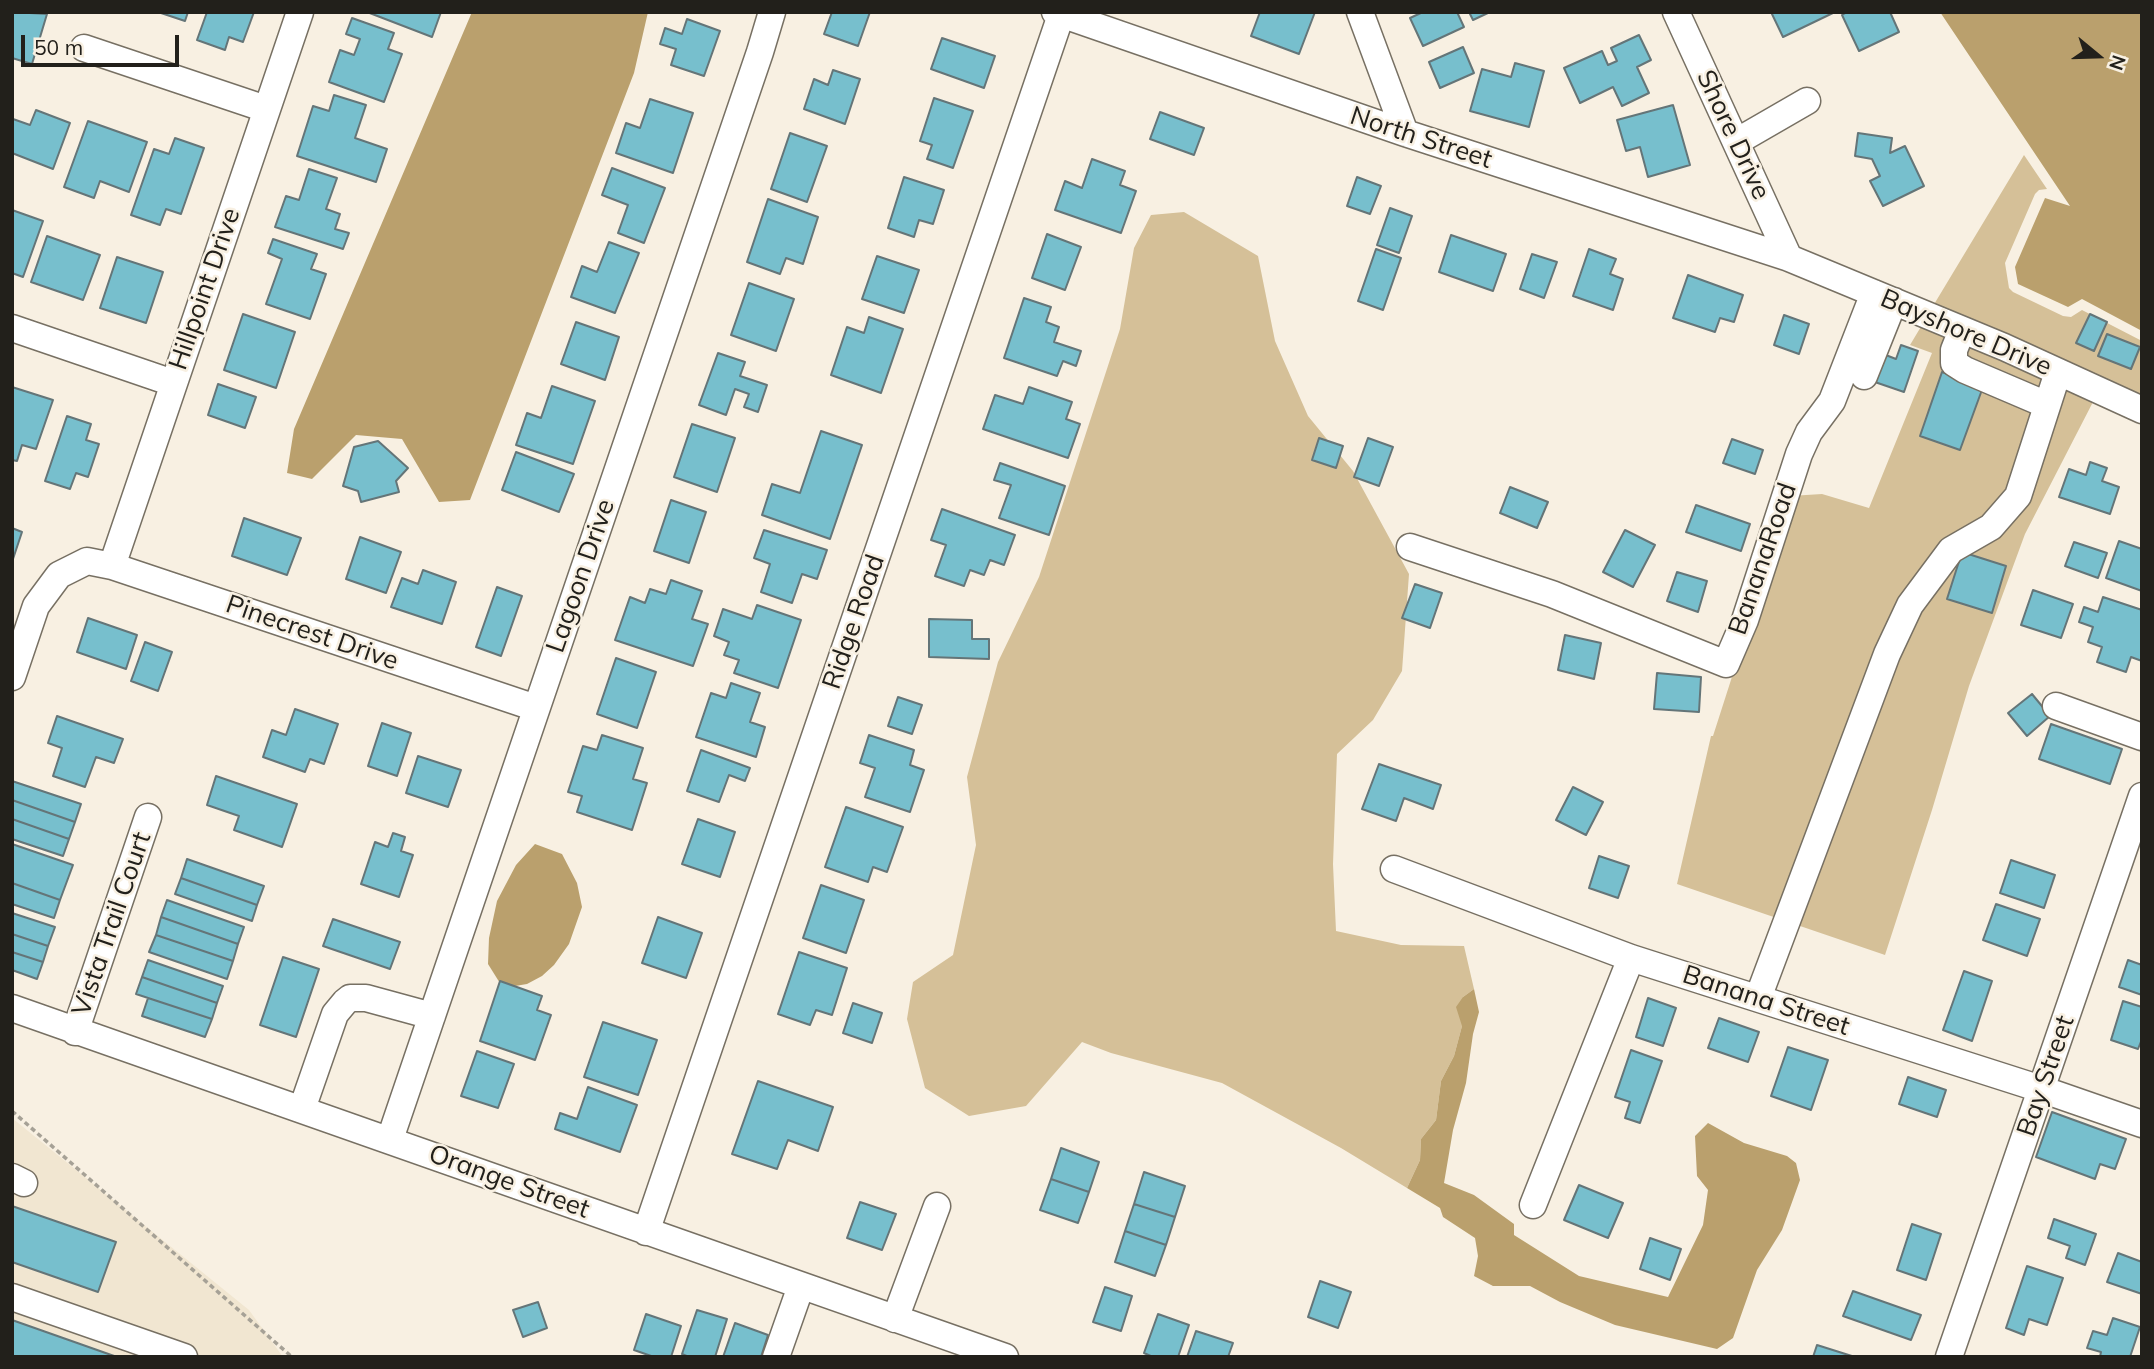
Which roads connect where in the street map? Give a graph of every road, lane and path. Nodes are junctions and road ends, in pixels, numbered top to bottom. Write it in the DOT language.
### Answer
graph roads {
  1 [pos="300,12"];
  2 [pos="772,12"];
  3 [pos="1360,12"];
  4 [pos="1676,12"];
  5 [pos="1060,13"];
  6 [pos="84,48"];
  7 [pos="1807,101"];
  8 [pos="266,109"];
  9 [pos="1405,134"];
  10 [pos="1736,142"];
  11 [pos="1789,258"];
  12 [pos="1884,297"];
  13 [pos="12,328"];
  14 [pos="1962,330"];
  15 [pos="2058,372"];
  16 [pos="1864,376"];
  17 [pos="173,383"];
  18 [pos="2048,405"];
  19 [pos="2142,410"];
  20 [pos="1410,547"];
  21 [pos="100,563"];
  22 [pos="19,633"];
  23 [pos="12,677"];
  24 [pos="2056,706"];
  25 [pos="536,709"];
  26 [pos="2142,737"];
  27 [pos="2142,796"];
  28 [pos="148,817"];
  29 [pos="1394,869"];
  30 [pos="1631,958"];
  31 [pos="1758,998"];
  32 [pos="12,1009"];
  33 [pos="432,1016"];
  34 [pos="75,1031"];
  35 [pos="2041,1089"];
  36 [pos="303,1109"];
  37 [pos="12,1111"];
  38 [pos="2142,1124"];
  39 [pos="390,1139"];
  40 [pos="1533,1205"];
  41 [pos="937,1206"];
  42 [pos="646,1232"];
  43 [pos="801,1286"];
  44 [pos="12,1297"];
  45 [pos="895,1319"];
  46 [pos="184,1357"];
  47 [pos="292,1357"];
  48 [pos="776,1357"];
  49 [pos="1005,1357"];
  50 [pos="1948,1357"];
  1 -- 8 [label="street, Hillpoint Drive"];
  2 -- 25 [label="street, Lagoon Drive"];
  3 -- 9 [label="street"];
  4 -- 10 [label="street, Shore Drive"];
  5 -- 9 [label="street, North Street"];
  5 -- 42 [label="street, Ridge Road"];
  6 -- 8 [label="street"];
  7 -- 10 [label="street"];
  8 -- 17 [label="street, Hillpoint Drive"];
  9 -- 11 [label="street, North Street"];
  10 -- 11 [label="street, Shore Drive"];
  11 -- 12 [label="street, Bayshore Drive"];
  12 -- 14 [label="street, Bayshore Drive"];
  12 -- 16 [label="street"];
  12 -- 20 [label="street, BananaRoad"];
  13 -- 17 [label="street"];
  14 -- 15 [label="street, Bayshore Drive"];
  14 -- 18 [label="street"];
  15 -- 18 [label="street"];
  15 -- 19 [label="street, Bayshore Drive"];
  17 -- 21 [label="street, Hillpoint Drive"];
  18 -- 31 [label="street"];
  21 -- 22 [label="street"];
  21 -- 25 [label="street, Pinecrest Drive"];
  22 -- 23 [label="street"];
  24 -- 26 [label="street"];
  25 -- 33 [label="street, Lagoon Drive"];
  27 -- 35 [label="street, Bay Street"];
  28 -- 34 [label="street, Vista Trail Court"];
  29 -- 30 [label="street, Banana Street"];
  30 -- 31 [label="street, Banana Street"];
  30 -- 40 [label="street"];
  31 -- 35 [label="street, Banana Street"];
  32 -- 34 [label="street, Orange Street"];
  33 -- 36 [label="street"];
  33 -- 39 [label="street, Lagoon Drive"];
  34 -- 36 [label="street, Orange Street"];
  35 -- 38 [label="street, Banana Street"];
  35 -- 50 [label="street, Bay Street"];
  36 -- 39 [label="street, Orange Street"];
  37 -- 47 [label="path"];
  39 -- 42 [label="street, Orange Street"];
  41 -- 45 [label="street"];
  42 -- 43 [label="street, Orange Street"];
  43 -- 45 [label="street, Orange Street"];
  43 -- 48 [label="street"];
  44 -- 46 [label="street"];
  45 -- 49 [label="street, Orange Street"];
}
